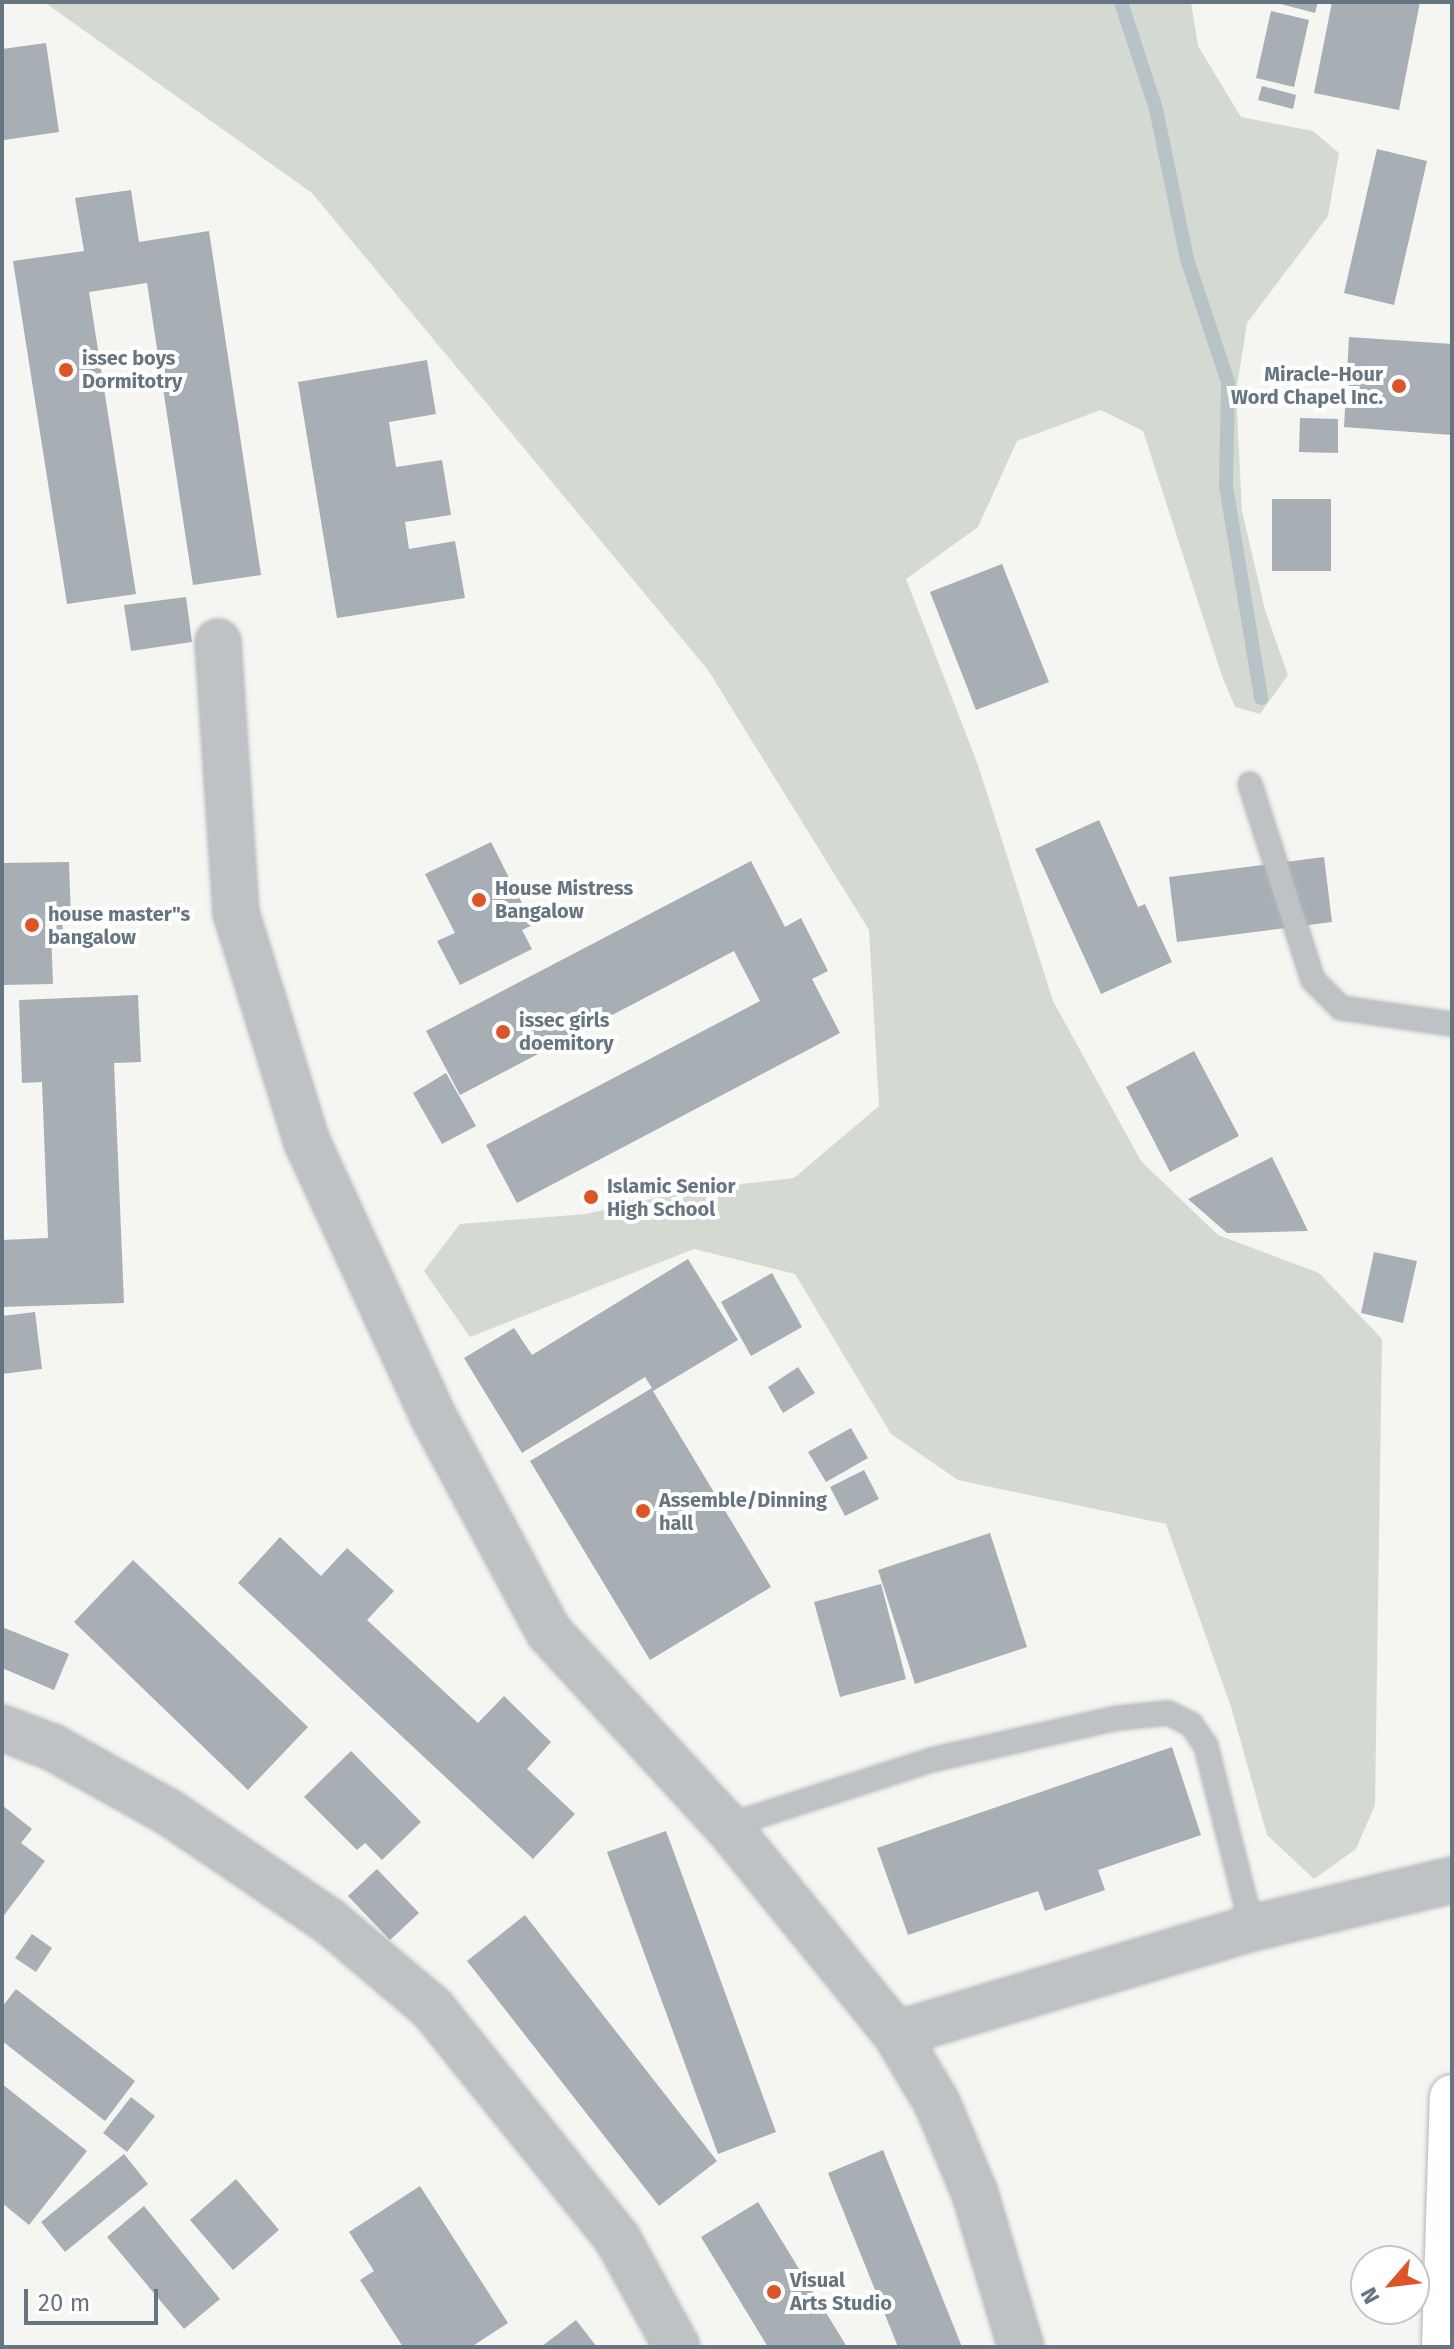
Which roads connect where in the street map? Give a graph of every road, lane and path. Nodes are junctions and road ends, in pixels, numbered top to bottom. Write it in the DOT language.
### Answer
graph roads {
  1 [pos="218,642"];
  2 [pos="1250,784"];
  3 [pos="1452,1024"];
  4 [pos="2,1728"];
  5 [pos="727,1826"];
  6 [pos="1452,1880"];
  7 [pos="1252,1928"];
  8 [pos="896,2034"];
  9 [pos="1452,2097"];
  10 [pos="677,2347"];
  11 [pos="1021,2347"];
  12 [pos="1444,2347"];
  1 -- 5 [label="street"];
  2 -- 3 [label="lane"];
  4 -- 10 [label="street"];
  5 -- 7 [label="lane"];
  5 -- 8 [label="street"];
  6 -- 7 [label="street"];
  7 -- 8 [label="street"];
  8 -- 11 [label="street"];
  9 -- 12 [label="main road"];
}
